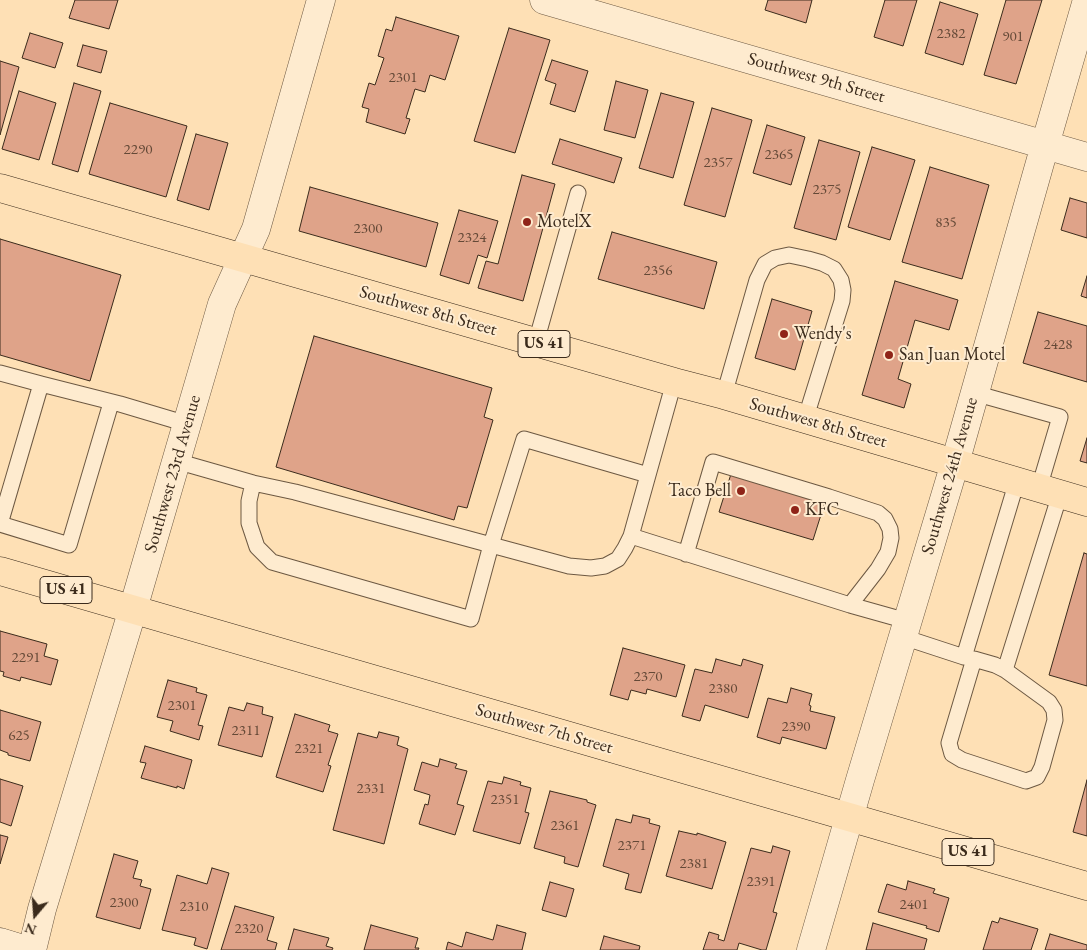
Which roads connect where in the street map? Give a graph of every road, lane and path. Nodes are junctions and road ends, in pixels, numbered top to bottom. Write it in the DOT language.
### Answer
graph roads {
  1 [pos="321,0"];
  2 [pos="544,0"];
  3 [pos="1087,0"];
  4 [pos="1045,145"];
  5 [pos="1087,157"];
  6 [pos="0,188"];
  7 [pos="578,194"];
  8 [pos="243,258"];
  9 [pos="536,342"];
  10 [pos="0,373"];
  11 [pos="674,382"];
  12 [pos="41,384"];
  13 [pos="974,393"];
  14 [pos="724,396"];
  15 [pos="111,403"];
  16 [pos="806,420"];
  17 [pos="187,424"];
  18 [pos="176,461"];
  19 [pos="955,463"];
  20 [pos="648,475"];
  21 [pos="253,483"];
  22 [pos="1039,488"];
  23 [pos="1087,502"];
  24 [pos="0,524"];
  25 [pos="631,536"];
  26 [pos="492,545"];
  27 [pos="686,554"];
  28 [pos="0,571"];
  29 [pos="850,605"];
  30 [pos="133,610"];
  31 [pos="905,629"];
  32 [pos="969,658"];
  33 [pos="1005,670"];
  34 [pos="849,817"];
  35 [pos="1087,886"];
  36 [pos="0,942"];
  37 [pos="26,950"];
  38 [pos="32,950"];
  39 [pos="812,950"];
  1 -- 8 [label="street, Southwest 23rd Avenue"];
  2 -- 4 [label="street, Southwest 9th Street"];
  3 -- 4 [label="street, Southwest 24th Avenue"];
  4 -- 5 [label="street, Southwest 9th Street"];
  4 -- 13 [label="street, Southwest 24th Avenue"];
  6 -- 8 [label="main road, Southwest 8th Street / US 41"];
  7 -- 9 [label="lane"];
  8 -- 9 [label="main road, Southwest 8th Street / US 41"];
  8 -- 17 [label="street, Southwest 23rd Avenue"];
  9 -- 11 [label="main road, Southwest 8th Street / US 41"];
  10 -- 12 [label="lane"];
  11 -- 14 [label="main road, Southwest 8th Street / US 41"];
  11 -- 20 [label="lane"];
  12 -- 15 [label="lane"];
  12 -- 24 [label="lane"];
  13 -- 19 [label="street, Southwest 24th Avenue"];
  13 -- 22 [label="lane"];
  14 -- 16 [label="main road, Southwest 8th Street / US 41"];
  14 -- 16 [label="lane"];
  15 -- 17 [label="lane"];
  15 -- 24 [label="lane"];
  16 -- 19 [label="main road, Southwest 8th Street / US 41"];
  17 -- 18 [label="street, Southwest 23rd Avenue"];
  18 -- 21 [label="lane"];
  18 -- 30 [label="street, Southwest 23rd Avenue"];
  19 -- 22 [label="main road, Southwest 8th Street / US 41"];
  19 -- 31 [label="street, Southwest 24th Avenue"];
  20 -- 25 [label="lane"];
  20 -- 26 [label="lane"];
  21 -- 26 [label="lane"];
  21 -- 26 [label="lane"];
  22 -- 23 [label="main road, Southwest 8th Street / US 41"];
  22 -- 32 [label="lane"];
  22 -- 33 [label="lane"];
  25 -- 26 [label="lane"];
  25 -- 27 [label="lane"];
  27 -- 29 [label="lane"];
  27 -- 29 [label="lane"];
  28 -- 30 [label="main road, Southwest 7th Street / US 41"];
  29 -- 31 [label="lane"];
  30 -- 34 [label="main road, Southwest 7th Street / US 41"];
  30 -- 38 [label="street, Southwest 23rd Avenue"];
  31 -- 32 [label="lane"];
  31 -- 34 [label="street, Southwest 24th Avenue"];
  32 -- 33 [label="lane"];
  32 -- 33 [label="lane"];
  34 -- 35 [label="main road, Southwest 7th Street / US 41"];
  34 -- 39 [label="street, Southwest 24th Avenue"];
  36 -- 37 [label="street"];
}
